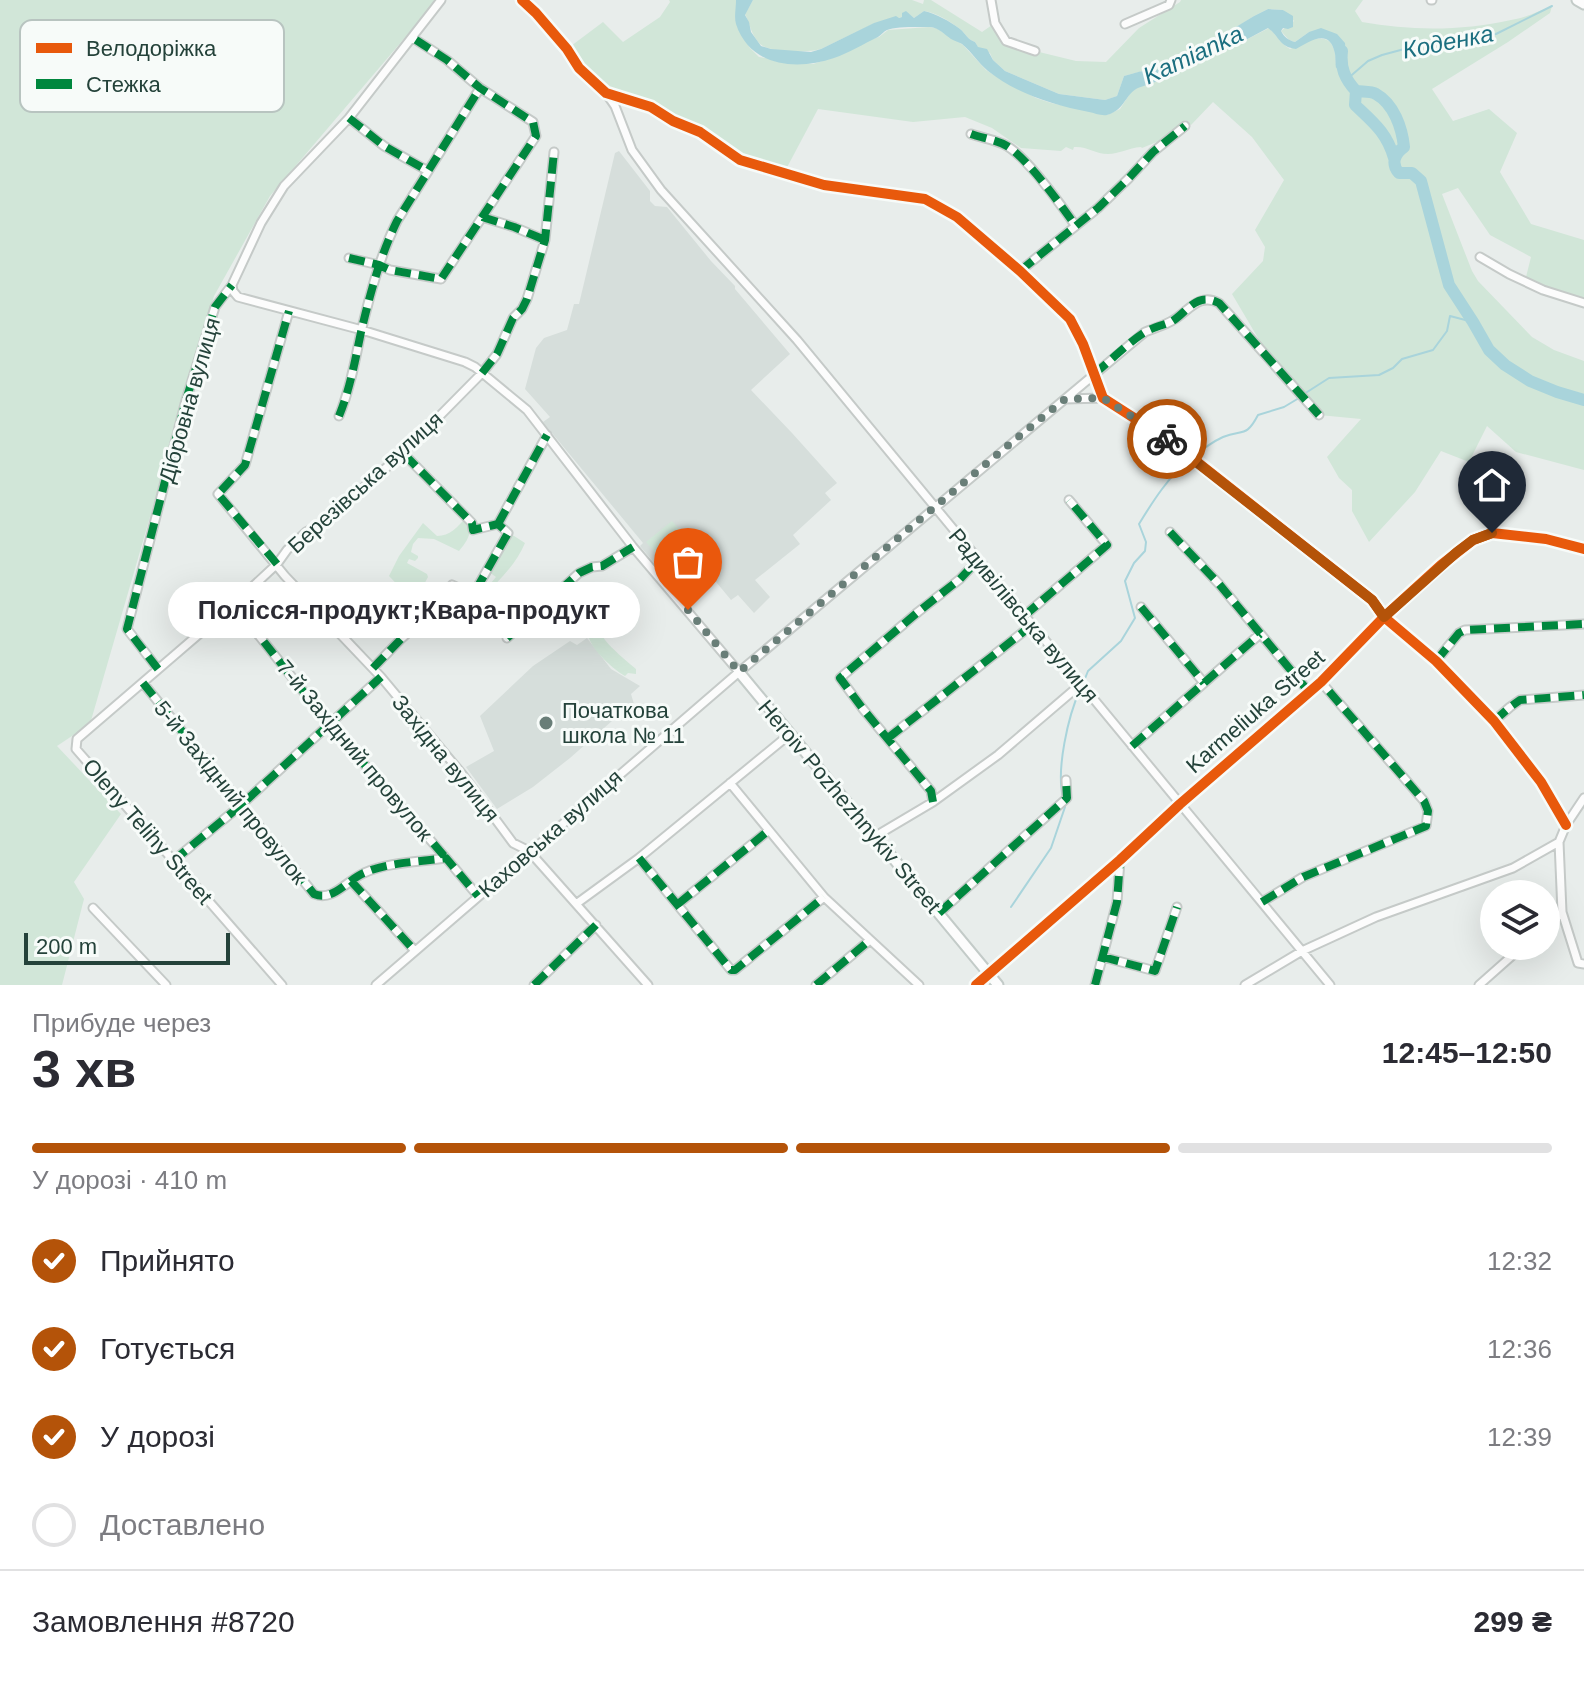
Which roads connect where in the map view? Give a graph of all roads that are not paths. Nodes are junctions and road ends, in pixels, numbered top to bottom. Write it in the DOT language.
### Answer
graph roads {
  1 [pos="441,0"];
  2 [pos="522,0"];
  3 [pos="991,0"];
  4 [pos="1171,0"];
  5 [pos="1577,0"];
  6 [pos="1584,4"];
  7 [pos="1125,24"];
  8 [pos="413,38"];
  9 [pos="1035,51"];
  10 [pos="480,88"];
  11 [pos="606,93"];
  12 [pos="634,102"];
  13 [pos="617,111"];
  14 [pos="349,118"];
  15 [pos="1185,126"];
  16 [pos="971,134"];
  17 [pos="554,152"];
  18 [pos="428,171"];
  19 [pos="482,217"];
  20 [pos="1075,225"];
  21 [pos="545,240"];
  22 [pos="1480,257"];
  23 [pos="349,258"];
  24 [pos="379,265"];
  25 [pos="1020,271"];
  26 [pos="232,285"];
  27 [pos="1584,303"];
  28 [pos="289,311"];
  29 [pos="362,330"];
  30 [pos="482,373"];
  31 [pos="1094,374"];
  32 [pos="1103,398"];
  33 [pos="1065,399"];
  34 [pos="1319,415"];
  35 [pos="339,416"];
  36 [pos="547,435"];
  37 [pos="403,453"];
  38 [pos="1069,500"];
  39 [pos="935,508"];
  40 [pos="498,524"];
  41 [pos="1170,532"];
  42 [pos="633,547"];
  43 [pos="1584,549"];
  44 [pos="978,560"];
  45 [pos="277,564"];
  46 [pos="234,604"];
  47 [pos="1141,607"];
  48 [pos="1024,616"];
  49 [pos="1384,617"];
  50 [pos="1584,624"];
  51 [pos="1032,625"];
  52 [pos="1260,634"];
  53 [pos="507,638"];
  54 [pos="1436,661"];
  55 [pos="373,668"];
  56 [pos="158,669"];
  57 [pos="739,672"];
  58 [pos="381,677"];
  59 [pos="1321,682"];
  60 [pos="143,683"];
  61 [pos="1204,683"];
  62 [pos="1081,684"];
  63 [pos="1309,692"];
  64 [pos="1584,695"];
  65 [pos="1494,721"];
  66 [pos="329,724"];
  67 [pos="790,734"];
  68 [pos="888,738"];
  69 [pos="1132,746"];
  70 [pos="76,749"];
  71 [pos="1066,780"];
  72 [pos="730,783"];
  73 [pos="1584,798"];
  74 [pos="933,802"];
  75 [pos="1180,804"];
  76 [pos="240,806"];
  77 [pos="1566,825"];
  78 [pos="768,831"];
  79 [pos="874,837"];
  80 [pos="1559,842"];
  81 [pos="529,851"];
  82 [pos="446,858"];
  83 [pos="639,858"];
  84 [pos="1120,860"];
  85 [pos="173,861"];
  86 [pos="351,881"];
  87 [pos="478,896"];
  88 [pos="824,897"];
  89 [pos="1262,902"];
  90 [pos="576,904"];
  91 [pos="678,904"];
  92 [pos="1177,907"];
  93 [pos="93,908"];
  94 [pos="1562,912"];
  95 [pos="939,913"];
  96 [pos="596,925"];
  97 [pos="870,940"];
  98 [pos="415,951"];
  99 [pos="1302,951"];
  100 [pos="1103,957"];
  101 [pos="1507,960"];
  102 [pos="1584,964"];
  103 [pos="989,974"];
  104 [pos="166,985"];
  105 [pos="282,985"];
  106 [pos="376,985"];
  107 [pos="534,985"];
  108 [pos="648,985"];
  109 [pos="816,985"];
  110 [pos="919,985"];
  111 [pos="976,985"];
  112 [pos="998,985"];
  113 [pos="1095,985"];
  114 [pos="1245,985"];
  115 [pos="1330,985"];
  116 [pos="1479,985"];
  1 -- 8 [label="street, Дібровна вулиця"];
  2 -- 11 [label="street"];
  3 -- 9 [label="street"];
  4 -- 7 [label="street"];
  5 -- 6 [label="street"];
  8 -- 10 [label="street"];
  8 -- 14 [label="street, Дібровна вулиця"];
  10 -- 18 [label="street"];
  10 -- 19 [label="street"];
  11 -- 12 [label="street"];
  11 -- 13 [label="street, Радивілівська вулиця"];
  12 -- 13 [label="street"];
  12 -- 25 [label="street"];
  13 -- 39 [label="street, Радивілівська вулиця"];
  14 -- 18 [label="street"];
  14 -- 26 [label="street, Дібровна вулиця"];
  15 -- 20 [label="street"];
  16 -- 20 [label="street"];
  17 -- 21 [label="street, Березівська вулиця"];
  18 -- 24 [label="street"];
  19 -- 21 [label="street"];
  19 -- 24 [label="street"];
  20 -- 25 [label="street"];
  21 -- 30 [label="street, Березівська вулиця"];
  22 -- 27 [label="street"];
  23 -- 24 [label="street"];
  24 -- 29 [label="street"];
  25 -- 31 [label="street"];
  26 -- 28 [label="street, Heroiv Pozhezhnykiv Street"];
  26 -- 56 [label="street, Дібровна вулиця"];
  28 -- 29 [label="street, Heroiv Pozhezhnykiv Street"];
  28 -- 45 [label="street, Західна вулиця"];
  29 -- 30 [label="street, Heroiv Pozhezhnykiv Street"];
  29 -- 35 [label="street"];
  30 -- 36 [label="street, Heroiv Pozhezhnykiv Street"];
  30 -- 37 [label="street, Березівська вулиця"];
  31 -- 32 [label="street"];
  31 -- 33 [label="street, Каховська вулиця"];
  31 -- 34 [label="street, Каховська вулиця"];
  32 -- 33 [label="street"];
  32 -- 49 [label="street"];
  33 -- 39 [label="street, Каховська вулиця"];
  36 -- 40 [label="street"];
  36 -- 42 [label="street, Heroiv Pozhezhnykiv Street"];
  37 -- 40 [label="street"];
  37 -- 45 [label="street, Березівська вулиця"];
  38 -- 48 [label="street"];
  39 -- 44 [label="street, Радивілівська вулиця"];
  39 -- 57 [label="street, Каховська вулиця"];
  40 -- 55 [label="street"];
  41 -- 52 [label="street"];
  42 -- 53 [label="street"];
  42 -- 57 [label="street, Heroiv Pozhezhnykiv Street"];
  43 -- 49 [label="street, Karmeliuka Street"];
  44 -- 48 [label="street, Радивілівська вулиця"];
  44 -- 68 [label="street"];
  45 -- 46 [label="street, Березівська вулиця"];
  45 -- 55 [label="street, Західна вулиця"];
  46 -- 56 [label="street, Березівська вулиця"];
  46 -- 66 [label="street, 7-й Західний провулок"];
  47 -- 61 [label="street"];
  48 -- 51 [label="street, Радивілівська вулиця"];
  49 -- 54 [label="street"];
  49 -- 59 [label="street, Karmeliuka Street"];
  50 -- 54 [label="street"];
  51 -- 62 [label="street, Радивілівська вулиця"];
  51 -- 68 [label="street"];
  52 -- 61 [label="street"];
  52 -- 63 [label="street"];
  54 -- 65 [label="street"];
  55 -- 58 [label="street, Західна вулиця"];
  56 -- 60 [label="street, Березівська вулиця"];
  57 -- 67 [label="street, Heroiv Pozhezhnykiv Street"];
  57 -- 81 [label="street, Каховська вулиця"];
  58 -- 66 [label="street"];
  58 -- 81 [label="street, Західна вулиця"];
  59 -- 63 [label="street, Karmeliuka Street"];
  59 -- 89 [label="street"];
  60 -- 70 [label="street, Березівська вулиця"];
  60 -- 76 [label="street, 5-й Західний провулок"];
  61 -- 69 [label="street"];
  62 -- 69 [label="street, Радивілівська вулиця"];
  62 -- 74 [label="street"];
  63 -- 75 [label="street, Karmeliuka Street"];
  64 -- 65 [label="street"];
  65 -- 77 [label="street"];
  66 -- 76 [label="street"];
  66 -- 82 [label="street, 7-й Західний провулок"];
  67 -- 72 [label="street"];
  67 -- 79 [label="street, Heroiv Pozhezhnykiv Street"];
  68 -- 74 [label="street"];
  69 -- 75 [label="street, Радивілівська вулиця"];
  70 -- 85 [label="street, Oleny Telihy Street"];
  71 -- 95 [label="street"];
  72 -- 78 [label="street"];
  72 -- 83 [label="street"];
  73 -- 77 [label="street"];
  74 -- 79 [label="street"];
  75 -- 84 [label="street, Karmeliuka Street"];
  75 -- 89 [label="street, Радивілівська вулиця"];
  76 -- 85 [label="street"];
  76 -- 86 [label="street, 5-й Західний провулок"];
  77 -- 80 [label="street"];
  78 -- 88 [label="street"];
  78 -- 91 [label="street"];
  79 -- 95 [label="street, Heroiv Pozhezhnykiv Street"];
  80 -- 94 [label="street"];
  80 -- 99 [label="street"];
  81 -- 87 [label="street, Каховська вулиця"];
  81 -- 90 [label="street, Західна вулиця"];
  82 -- 86 [label="street"];
  82 -- 87 [label="street, 7-й Західний провулок"];
  83 -- 90 [label="street"];
  83 -- 91 [label="street"];
  84 -- 100 [label="street"];
  84 -- 103 [label="street, Karmeliuka Street"];
  85 -- 105 [label="street, Oleny Telihy Street"];
  86 -- 98 [label="street"];
  87 -- 98 [label="street, Каховська вулиця"];
  88 -- 91 [label="street"];
  88 -- 97 [label="street"];
  89 -- 99 [label="street, Радивілівська вулиця"];
  90 -- 96 [label="street, Західна вулиця"];
  92 -- 100 [label="street"];
  93 -- 104 [label="street"];
  94 -- 102 [label="street"];
  95 -- 103 [label="street, Heroiv Pozhezhnykiv Street"];
  96 -- 107 [label="street"];
  96 -- 108 [label="street, Західна вулиця"];
  97 -- 109 [label="street"];
  97 -- 110 [label="street"];
  98 -- 106 [label="street, Каховська вулиця"];
  99 -- 114 [label="street"];
  99 -- 115 [label="street, Радивілівська вулиця"];
  100 -- 113 [label="street"];
  101 -- 116 [label="street"];
  103 -- 111 [label="street, Karmeliuka Street"];
  103 -- 112 [label="street, Heroiv Pozhezhnykiv Street"];
}
